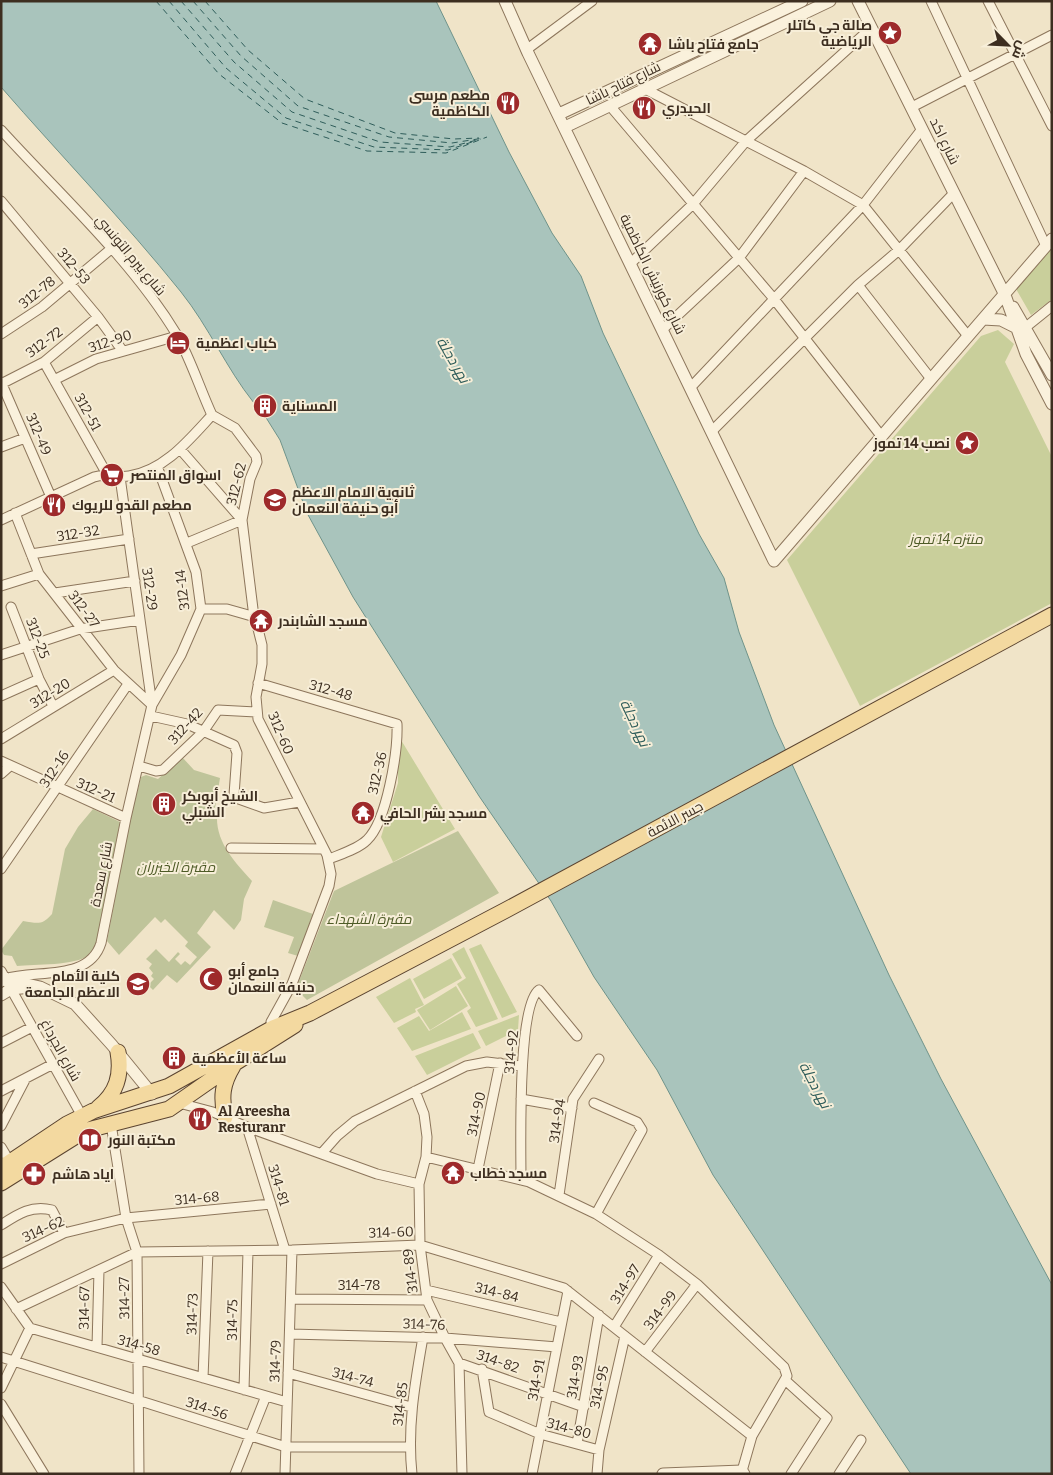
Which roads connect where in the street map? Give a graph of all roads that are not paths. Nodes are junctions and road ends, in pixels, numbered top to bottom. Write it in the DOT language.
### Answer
graph roads {
  1 [pos="505,1"];
  2 [pos="592,1"];
  3 [pos="802,1"];
  4 [pos="830,1"];
  5 [pos="858,1"];
  6 [pos="931,1"];
  7 [pos="988,1"];
  8 [pos="871,28"];
  9 [pos="1052,35"];
  10 [pos="526,50"];
  11 [pos="1014,54"];
  12 [pos="966,78"];
  13 [pos="645,89"];
  14 [pos="611,107"];
  15 [pos="912,107"];
  16 [pos="559,114"];
  17 [pos="1052,126"];
  18 [pos="565,127"];
  19 [pos="922,129"];
  20 [pos="1,130"];
  21 [pos="746,141"];
  22 [pos="804,171"];
  23 [pos="954,193"];
  24 [pos="1,201"];
  25 [pos="693,204"];
  26 [pos="863,205"];
  27 [pos="1049,242"];
  28 [pos="111,249"];
  29 [pos="899,250"];
  30 [pos="739,258"];
  31 [pos="631,263"];
  32 [pos="70,283"];
  33 [pos="858,286"];
  34 [pos="1004,294"];
  35 [pos="774,299"];
  36 [pos="1052,306"];
  37 [pos="98,317"];
  38 [pos="983,319"];
  39 [pos="1021,327"];
  40 [pos="663,329"];
  41 [pos="1,334"];
  42 [pos="177,336"];
  43 [pos="968,336"];
  44 [pos="804,339"];
  45 [pos="122,350"];
  46 [pos="44,362"];
  47 [pos="1052,375"];
  48 [pos="931,379"];
  49 [pos="54,380"];
  50 [pos="1,383"];
  51 [pos="691,388"];
  52 [pos="1052,404"];
  53 [pos="212,416"];
  54 [pos="712,431"];
  55 [pos="882,437"];
  56 [pos="25,438"];
  57 [pos="1,447"];
  58 [pos="180,449"];
  59 [pos="158,466"];
  60 [pos="108,476"];
  61 [pos="120,477"];
  62 [pos="51,497"];
  63 [pos="15,514"];
  64 [pos="1,520"];
  65 [pos="242,520"];
  66 [pos="129,539"];
  67 [pos="187,543"];
  68 [pos="31,554"];
  69 [pos="39,574"];
  70 [pos="135,581"];
  71 [pos="1,586"];
  72 [pos="55,593"];
  73 [pos="12,607"];
  74 [pos="201,609"];
  75 [pos="255,617"];
  76 [pos="1047,619"];
  77 [pos="140,620"];
  78 [pos="80,629"];
  79 [pos="27,646"];
  80 [pos="1,655"];
  81 [pos="114,670"];
  82 [pos="39,680"];
  83 [pos="258,683"];
  84 [pos="128,684"];
  85 [pos="1,696"];
  86 [pos="152,705"];
  87 [pos="53,706"];
  88 [pos="257,712"];
  89 [pos="151,716"];
  90 [pos="397,724"];
  91 [pos="203,732"];
  92 [pos="1,740"];
  93 [pos="1,761"];
  94 [pos="10,766"];
  95 [pos="139,766"];
  96 [pos="1,774"];
  97 [pos="58,788"];
  98 [pos="299,802"];
  99 [pos="126,818"];
  100 [pos="231,848"];
  101 [pos="324,849"];
  102 [pos="329,859"];
  103 [pos="1,869"];
  104 [pos="4,983"];
  105 [pos="310,1013"];
  106 [pos="32,1027"];
  107 [pos="273,1028"];
  108 [pos="577,1036"];
  109 [pos="1,1043"];
  110 [pos="118,1052"];
  111 [pos="599,1059"];
  112 [pos="235,1063"];
  113 [pos="500,1063"];
  114 [pos="54,1064"];
  115 [pos="521,1066"];
  116 [pos="26,1078"];
  117 [pos="169,1086"];
  118 [pos="1,1090"];
  119 [pos="415,1091"];
  120 [pos="152,1094"];
  121 [pos="521,1099"];
  122 [pos="179,1103"];
  123 [pos="594,1103"];
  124 [pos="572,1108"];
  125 [pos="158,1113"];
  126 [pos="87,1114"];
  127 [pos="225,1117"];
  128 [pos="111,1124"];
  129 [pos="1,1126"];
  130 [pos="247,1127"];
  131 [pos="1,1147"];
  132 [pos="322,1153"];
  133 [pos="426,1157"];
  134 [pos="6,1165"];
  135 [pos="478,1170"];
  136 [pos="521,1180"];
  137 [pos="1,1183"];
  138 [pos="419,1184"];
  139 [pos="559,1195"];
  140 [pos="271,1204"];
  141 [pos="596,1214"];
  142 [pos="126,1218"];
  143 [pos="1,1225"];
  144 [pos="64,1233"];
  145 [pos="420,1245"];
  146 [pos="289,1250"];
  147 [pos="208,1251"];
  148 [pos="248,1251"];
  149 [pos="137,1252"];
  150 [pos="660,1255"];
  151 [pos="1,1264"];
  152 [pos="99,1270"];
  153 [pos="697,1284"];
  154 [pos="1,1287"];
  155 [pos="426,1290"];
  156 [pos="568,1291"];
  157 [pos="291,1299"];
  158 [pos="427,1300"];
  159 [pos="16,1308"];
  160 [pos="599,1315"];
  161 [pos="562,1322"];
  162 [pos="614,1327"];
  163 [pos="30,1328"];
  164 [pos="290,1334"];
  165 [pos="625,1336"];
  166 [pos="423,1337"];
  167 [pos="445,1338"];
  168 [pos="97,1347"];
  169 [pos="557,1347"];
  170 [pos="645,1352"];
  171 [pos="1,1357"];
  172 [pos="139,1359"];
  173 [pos="15,1360"];
  174 [pos="459,1363"];
  175 [pos="482,1369"];
  176 [pos="288,1373"];
  177 [pos="203,1378"];
  178 [pos="785,1380"];
  179 [pos="1,1388"];
  180 [pos="244,1390"];
  181 [pos="548,1393"];
  182 [pos="266,1396"];
  183 [pos="139,1400"];
  184 [pos="287,1402"];
  185 [pos="1,1404"];
  186 [pos="411,1407"];
  187 [pos="584,1407"];
  188 [pos="540,1434"];
  189 [pos="752,1436"];
  190 [pos="250,1437"];
  191 [pos="861,1440"];
  192 [pos="577,1444"];
  193 [pos="286,1447"];
  194 [pos="409,1447"];
  195 [pos="600,1450"];
  196 [pos="719,1473"];
  197 [pos="743,1473"];
  198 [pos="44,1474"];
  199 [pos="139,1474"];
  200 [pos="235,1474"];
  201 [pos="285,1474"];
  202 [pos="412,1474"];
  203 [pos="462,1474"];
  204 [pos="532,1474"];
  205 [pos="597,1474"];
  206 [pos="663,1474"];
  207 [pos="791,1474"];
  208 [pos="839,1474"];
  1 -- 10 [label="street, شارع كورنيش الكاظمية"];
  2 -- 10 [label="street"];
  3 -- 16 [label="street, شارع فتاح باشا"];
  4 -- 13 [label="street, شارع فتاح باشا"];
  5 -- 8 [label="street, شارع اكد"];
  6 -- 12 [label="street"];
  7 -- 11 [label="street"];
  8 -- 15 [label="street, شارع اكد"];
  8 -- 21 [label="street"];
  9 -- 11 [label="street"];
  10 -- 16 [label="street, شارع كورنيش الكاظمية"];
  11 -- 12 [label="street"];
  11 -- 17 [label="street"];
  12 -- 15 [label="street"];
  12 -- 27 [label="street"];
  13 -- 14 [label="street, شارع فتاح باشا"];
  13 -- 21 [label="street"];
  14 -- 18 [label="street, شارع فتاح باشا"];
  14 -- 25 [label="street"];
  15 -- 19 [label="street, شارع اكد"];
  16 -- 18 [label="street, شارع كورنيش الكاظمية"];
  18 -- 31 [label="street, شارع كورنيش الكاظمية"];
  19 -- 23 [label="street, شارع اكد"];
  19 -- 26 [label="street"];
  20 -- 28 [label="street, شارع بيرم التونسي"];
  21 -- 22 [label="street"];
  21 -- 25 [label="street"];
  22 -- 26 [label="street"];
  22 -- 30 [label="street"];
  23 -- 29 [label="street"];
  23 -- 34 [label="street, شارع اكد"];
  24 -- 32 [label="street, 312-53"];
  25 -- 30 [label="street"];
  25 -- 31 [label="street"];
  26 -- 29 [label="street"];
  26 -- 35 [label="street"];
  27 -- 34 [label="street"];
  28 -- 32 [label="street, 312-78"];
  28 -- 42 [label="street, شارع بيرم التونسي"];
  29 -- 33 [label="street"];
  29 -- 43 [label="street"];
  30 -- 35 [label="street"];
  30 -- 40 [label="street"];
  31 -- 40 [label="street, شارع كورنيش الكاظمية"];
  32 -- 37 [label="street, 312-53"];
  32 -- 41 [label="street, 312-78"];
  33 -- 44 [label="street"];
  33 -- 48 [label="street"];
  34 -- 38 [label="street"];
  34 -- 39 [label="street, شارع اكد"];
  35 -- 44 [label="street"];
  35 -- 51 [label="street"];
  36 -- 39 [label="street"];
  37 -- 45 [label="street, 312-53"];
  37 -- 46 [label="street, 312-72"];
  38 -- 39 [label="street"];
  38 -- 43 [label="street"];
  39 -- 47 [label="street, شارع اكد"];
  39 -- 52 [label="street, شارع اكد"];
  40 -- 51 [label="street, شارع كورنيش الكاظمية"];
  42 -- 45 [label="street, 312-90"];
  42 -- 53 [label="street, شارع بيرم التونسي"];
  43 -- 48 [label="street"];
  44 -- 54 [label="street"];
  44 -- 55 [label="street"];
  45 -- 49 [label="street, 312-90"];
  46 -- 49 [label="street, 312-51"];
  46 -- 50 [label="street, 312-72"];
  48 -- 55 [label="street"];
  49 -- 60 [label="street, 312-51"];
  50 -- 56 [label="street, 312-49"];
  51 -- 54 [label="street, شارع كورنيش الكاظمية"];
  53 -- 58 [label="street"];
  53 -- 65 [label="street, 312-62"];
  54 -- 55 [label="street, شارع كورنيش الكاظمية"];
  56 -- 57 [label="street"];
  56 -- 62 [label="street, 312-49"];
  58 -- 59 [label="street"];
  58 -- 65 [label="street"];
  59 -- 61 [label="street"];
  59 -- 67 [label="street, 312-14"];
  60 -- 61 [label="street"];
  60 -- 62 [label="street"];
  61 -- 66 [label="street, 312-29"];
  62 -- 63 [label="street"];
  63 -- 64 [label="street"];
  63 -- 68 [label="street, 312-27"];
  65 -- 67 [label="street"];
  65 -- 75 [label="street, 312-60"];
  66 -- 68 [label="street, 312-32"];
  66 -- 70 [label="street, 312-29"];
  67 -- 74 [label="street, 312-14"];
  68 -- 69 [label="street, 312-27"];
  69 -- 71 [label="street"];
  69 -- 72 [label="street, 312-27"];
  70 -- 72 [label="street"];
  70 -- 77 [label="street, 312-29"];
  72 -- 78 [label="street, 312-27"];
  73 -- 79 [label="street, 312-25"];
  74 -- 75 [label="street"];
  74 -- 86 [label="street, 312-14"];
  75 -- 83 [label="street, 312-60"];
  76 -- 105 [label="main road, جسر الائمة"];
  77 -- 78 [label="street"];
  77 -- 86 [label="street, 312-29"];
  78 -- 79 [label="street"];
  78 -- 81 [label="street, 312-27"];
  79 -- 80 [label="street"];
  79 -- 82 [label="street, 312-25"];
  81 -- 84 [label="street, 312-27"];
  81 -- 87 [label="street, 312-20"];
  82 -- 85 [label="street"];
  82 -- 87 [label="street, 312-25"];
  83 -- 88 [label="street, 312-60"];
  83 -- 90 [label="street, 312-48"];
  84 -- 86 [label="street, 312-27"];
  84 -- 97 [label="street, 312-16"];
  86 -- 89 [label="street, شارع سعدة"];
  87 -- 92 [label="street, 312-20"];
  88 -- 91 [label="street, 312-42"];
  88 -- 98 [label="street, 312-60"];
  89 -- 91 [label="street"];
  89 -- 95 [label="street, شارع سعدة"];
  90 -- 102 [label="street, 312-36"];
  91 -- 95 [label="street, 312-42"];
  91 -- 98 [label="street"];
  93 -- 94 [label="street, 312-21"];
  94 -- 96 [label="street"];
  94 -- 97 [label="street, 312-21"];
  95 -- 99 [label="street, شارع سعدة"];
  97 -- 99 [label="street, 312-21"];
  97 -- 103 [label="street, 312-16"];
  98 -- 101 [label="street, 312-60"];
  99 -- 104 [label="street, شارع سعدة"];
  100 -- 101 [label="street"];
  101 -- 102 [label="street, 312-60"];
  102 -- 107 [label="street, 312-60"];
  104 -- 106 [label="street, شارع الجرداغ"];
  104 -- 110 [label="street"];
  105 -- 107 [label="main road"];
  105 -- 112 [label="main road"];
  106 -- 109 [label="street"];
  106 -- 114 [label="street, شارع الجرداغ"];
  107 -- 117 [label="main road"];
  108 -- 115 [label="street, 314-92"];
  110 -- 120 [label="street"];
  110 -- 126 [label="main road"];
  111 -- 124 [label="street, 314-94"];
  112 -- 122 [label="main road"];
  112 -- 127 [label="main road"];
  113 -- 115 [label="street"];
  113 -- 119 [label="street"];
  113 -- 135 [label="street, 314-90"];
  114 -- 116 [label="street"];
  114 -- 126 [label="street, شارع الجرداغ"];
  115 -- 121 [label="street, 314-92"];
  116 -- 118 [label="street"];
  116 -- 129 [label="street"];
  117 -- 120 [label="main road"];
  117 -- 122 [label="main road"];
  119 -- 132 [label="street"];
  119 -- 133 [label="street, 314-89"];
  120 -- 125 [label="main road"];
  120 -- 126 [label="main road"];
  121 -- 124 [label="street"];
  121 -- 136 [label="street, 314-92"];
  122 -- 125 [label="main road"];
  122 -- 127 [label="street"];
  123 -- 141 [label="street"];
  124 -- 139 [label="street, 314-94"];
  125 -- 128 [label="main road"];
  126 -- 134 [label="main road"];
  127 -- 130 [label="street"];
  128 -- 137 [label="main road"];
  128 -- 142 [label="street, 314-27"];
  130 -- 132 [label="street"];
  130 -- 140 [label="street, 314-81"];
  131 -- 134 [label="street"];
  132 -- 138 [label="street"];
  133 -- 135 [label="street"];
  133 -- 138 [label="street, 314-89"];
  135 -- 136 [label="street"];
  136 -- 139 [label="street"];
  138 -- 145 [label="street, 314-89"];
  139 -- 141 [label="street"];
  140 -- 142 [label="street, 314-68"];
  140 -- 146 [label="street, 314-81"];
  141 -- 150 [label="street"];
  142 -- 144 [label="street, 314-62"];
  142 -- 149 [label="street, 314-27"];
  143 -- 144 [label="street"];
  144 -- 151 [label="street, 314-62"];
  145 -- 146 [label="street, 314-60"];
  145 -- 155 [label="street, 314-89"];
  145 -- 156 [label="street, 314-60"];
  146 -- 148 [label="street, 314-60"];
  146 -- 157 [label="street, 314-79"];
  147 -- 148 [label="street, 314-60"];
  147 -- 149 [label="street, 314-60"];
  147 -- 177 [label="street, 314-73"];
  148 -- 180 [label="street, 314-75"];
  149 -- 152 [label="street, 314-60"];
  149 -- 172 [label="street, 314-27"];
  150 -- 153 [label="street"];
  150 -- 162 [label="street, 314-97"];
  152 -- 159 [label="street, 314-60"];
  152 -- 168 [label="street, 314-67"];
  153 -- 170 [label="street, 314-99"];
  153 -- 178 [label="street"];
  154 -- 159 [label="street"];
  155 -- 158 [label="street, 314-89"];
  155 -- 161 [label="street, 314-84"];
  156 -- 160 [label="street, 314-60"];
  156 -- 161 [label="street, 314-91"];
  157 -- 158 [label="street, 314-78"];
  157 -- 164 [label="street, 314-79"];
  158 -- 167 [label="street, 314-89"];
  159 -- 163 [label="street"];
  160 -- 162 [label="street, 314-60"];
  160 -- 187 [label="street, 314-93"];
  161 -- 169 [label="street, 314-91"];
  162 -- 165 [label="street, 314-60"];
  163 -- 168 [label="street, 314-58"];
  163 -- 173 [label="street"];
  164 -- 166 [label="street, 314-76"];
  164 -- 176 [label="street, 314-79"];
  165 -- 170 [label="street, 314-60"];
  165 -- 195 [label="street, 314-95"];
  166 -- 167 [label="street, 314-76"];
  166 -- 186 [label="street, 314-85"];
  167 -- 169 [label="street, 314-76"];
  167 -- 174 [label="street, 314-89"];
  168 -- 172 [label="street, 314-58"];
  169 -- 181 [label="street, 314-91"];
  170 -- 189 [label="street, 314-60"];
  171 -- 173 [label="street, 314-56"];
  172 -- 177 [label="street, 314-58"];
  172 -- 183 [label="street, 314-27"];
  173 -- 179 [label="street"];
  173 -- 183 [label="street, 314-56"];
  174 -- 175 [label="street, 314-82"];
  174 -- 203 [label="street, 314-89"];
  175 -- 181 [label="street, 314-82"];
  175 -- 188 [label="street, 314-80"];
  176 -- 184 [label="street, 314-79"];
  176 -- 186 [label="street, 314-74"];
  177 -- 180 [label="street, 314-58"];
  178 -- 189 [label="street"];
  178 -- 207 [label="street"];
  180 -- 182 [label="street, 314-58"];
  181 -- 187 [label="street, 314-82"];
  181 -- 188 [label="street, 314-91"];
  182 -- 184 [label="street, 314-58"];
  182 -- 190 [label="street"];
  183 -- 190 [label="street, 314-56"];
  183 -- 199 [label="street, 314-27"];
  184 -- 193 [label="street, 314-79"];
  185 -- 198 [label="street"];
  186 -- 194 [label="street, 314-85"];
  187 -- 192 [label="street, 314-93"];
  188 -- 192 [label="street, 314-80"];
  188 -- 204 [label="street, 314-91"];
  189 -- 197 [label="street"];
  190 -- 193 [label="street, 314-56"];
  190 -- 200 [label="street"];
  191 -- 208 [label="street"];
  192 -- 195 [label="street, 314-80"];
  193 -- 194 [label="street, 314-56"];
  193 -- 201 [label="street, 314-79"];
  194 -- 202 [label="street, 314-85"];
  195 -- 205 [label="street, 314-95"];
  196 -- 197 [label="street"];
  196 -- 206 [label="street"];
}
